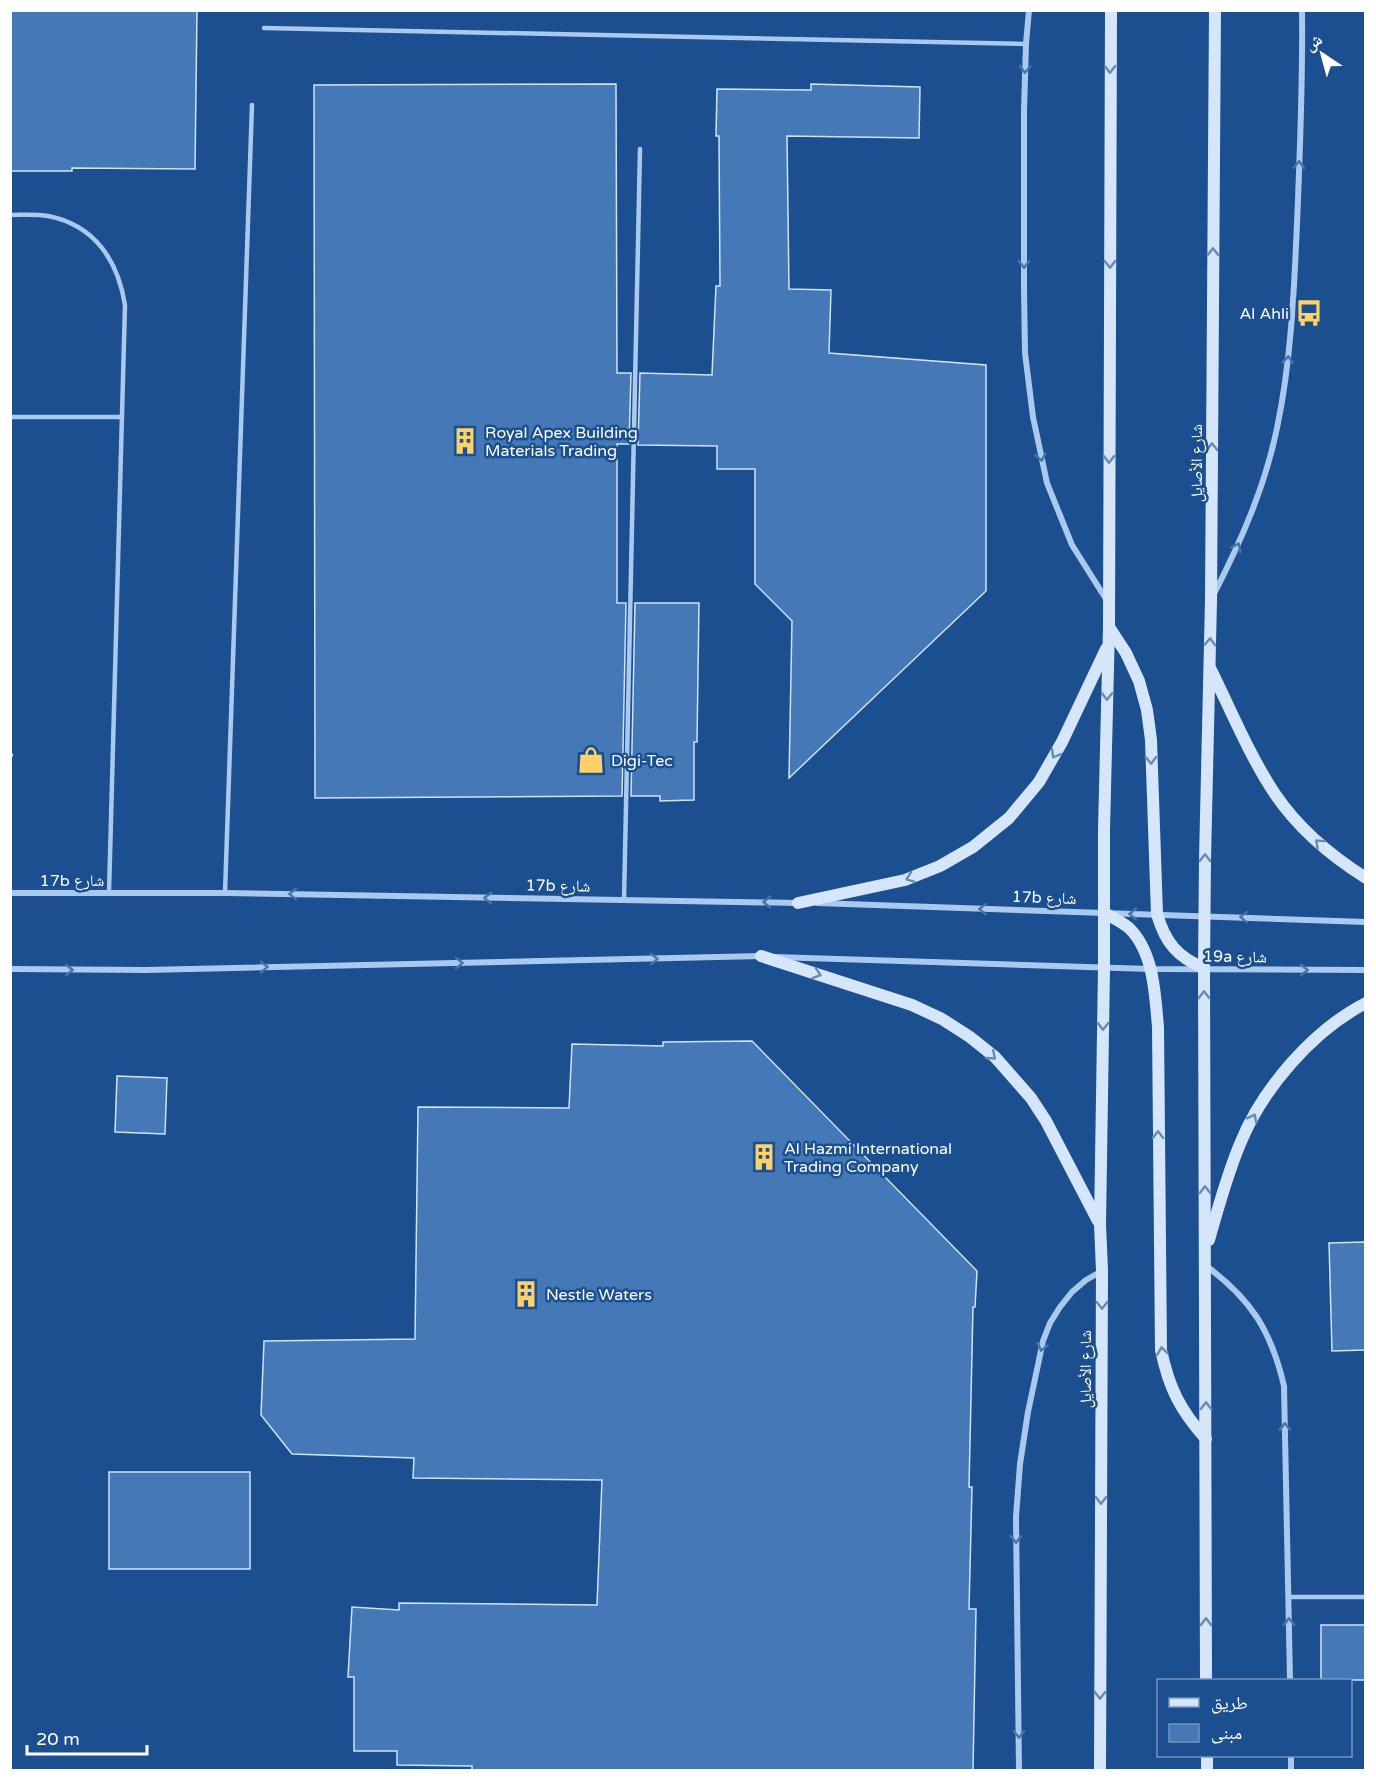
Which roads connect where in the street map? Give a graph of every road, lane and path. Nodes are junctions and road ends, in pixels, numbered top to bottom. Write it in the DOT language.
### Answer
graph roads {
  1 [pos="1029,10"];
  2 [pos="1111,10"];
  3 [pos="1215,10"];
  4 [pos="1302,10"];
  5 [pos="264,28"];
  6 [pos="1026,44"];
  7 [pos="252,105"];
  8 [pos="640,149"];
  9 [pos="10,215"];
  10 [pos="10,417"];
  11 [pos="122,417"];
  12 [pos="1211,600"];
  13 [pos="1108,602"];
  14 [pos="1109,627"];
  15 [pos="1108,645"];
  16 [pos="1209,666"];
  17 [pos="1365,878"];
  18 [pos="10,893"];
  19 [pos="109,893"];
  20 [pos="225,893"];
  21 [pos="624,900"];
  22 [pos="798,903"];
  23 [pos="1105,913"];
  24 [pos="1156,914"];
  25 [pos="1204,916"];
  26 [pos="1365,921"];
  27 [pos="761,956"];
  28 [pos="1104,968"];
  29 [pos="1204,968"];
  30 [pos="10,969"];
  31 [pos="1150,969"];
  32 [pos="1365,970"];
  33 [pos="1365,1003"];
  34 [pos="1100,1225"];
  35 [pos="1205,1259"];
  36 [pos="1102,1270"];
  37 [pos="1206,1440"];
  38 [pos="1288,1597"];
  39 [pos="1365,1597"];
  40 [pos="1206,1679"];
  41 [pos="1290,1679"];
  42 [pos="1019,1770"];
  43 [pos="1100,1770"];
  1 -- 6 [label="street"];
  2 -- 13 [label="main road, one-way"];
  12 -- 3 [label="main road, شارع الأصايل, one-way"];
  12 -- 4 [label="street, one-way"];
  5 -- 6 [label="lane"];
  6 -- 13 [label="street, one-way"];
  7 -- 20 [label="lane"];
  8 -- 21 [label="lane"];
  9 -- 11 [label="lane"];
  10 -- 11 [label="lane"];
  11 -- 19 [label="lane"];
  16 -- 12 [label="main road, شارع الأصايل, one-way"];
  13 -- 14 [label="main road"];
  14 -- 15 [label="main road"];
  14 -- 24 [label="main road, one-way"];
  15 -- 22 [label="main road, one-way"];
  15 -- 23 [label="main road, one-way"];
  17 -- 16 [label="main road, one-way"];
  25 -- 16 [label="main road, شارع الأصايل, one-way"];
  18 -- 19 [label="street, 17b شارع"];
  19 -- 20 [label="street, 17b شارع"];
  21 -- 20 [label="street, 17b شارع, one-way"];
  22 -- 21 [label="street, 17b شارع, one-way"];
  23 -- 22 [label="street, 17b شارع, one-way"];
  24 -- 23 [label="street, one-way"];
  23 -- 28 [label="main road, شارع الأصايل"];
  23 -- 31 [label="main road"];
  24 -- 25 [label="street"];
  24 -- 29 [label="main road"];
  26 -- 25 [label="street, one-way"];
  25 -- 29 [label="main road, شارع الأصايل"];
  27 -- 28 [label="street"];
  30 -- 27 [label="street, one-way"];
  27 -- 34 [label="main road, one-way"];
  28 -- 31 [label="street, 19a شارع"];
  28 -- 34 [label="main road, شارع الأصايل, one-way"];
  29 -- 31 [label="street, 19a شارع"];
  29 -- 32 [label="street, 19a شارع, one-way"];
  35 -- 29 [label="main road, one-way"];
  37 -- 31 [label="main road, one-way"];
  35 -- 33 [label="main road, one-way"];
  34 -- 36 [label="main road, شارع الأصايل"];
  37 -- 35 [label="main road, one-way"];
  38 -- 35 [label="street, one-way"];
  36 -- 42 [label="street, one-way"];
  36 -- 43 [label="main road, شارع الأصايل, one-way"];
  40 -- 37 [label="main road, one-way"];
  38 -- 39 [label="lane"];
  41 -- 38 [label="street, one-way"];
}
